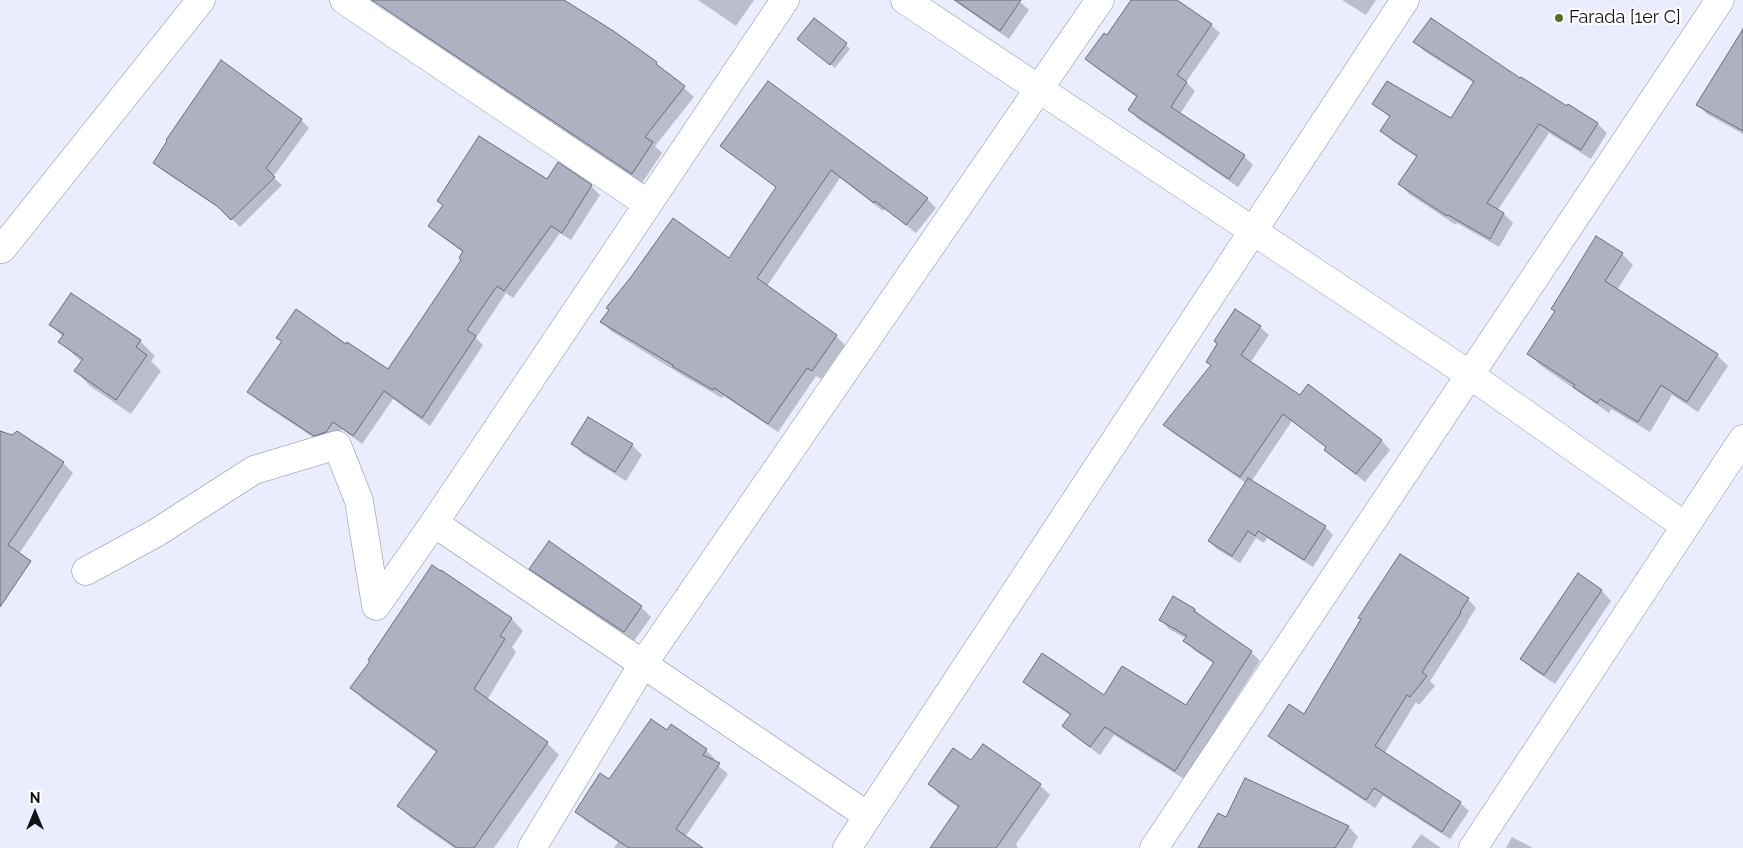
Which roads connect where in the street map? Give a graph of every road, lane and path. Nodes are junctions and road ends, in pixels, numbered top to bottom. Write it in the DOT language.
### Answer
graph roads {
  1 [pos="201,0"];
  2 [pos="344,0"];
  3 [pos="785,0"];
  4 [pos="905,0"];
  5 [pos="1100,0"];
  6 [pos="1404,0"];
  7 [pos="1720,0"];
  8 [pos="1040,89"];
  9 [pos="648,204"];
  10 [pos="1253,231"];
  11 [pos="2,249"];
  12 [pos="1470,374"];
  13 [pos="1743,439"];
  14 [pos="434,523"];
  15 [pos="1685,526"];
  16 [pos="86,571"];
  17 [pos="643,664"];
  18 [pos="868,816"];
  19 [pos="532,848"];
  20 [pos="847,848"];
  21 [pos="1154,848"];
  22 [pos="1473,848"];
  1 -- 11 [label="street"];
  2 -- 9 [label="street"];
  3 -- 9 [label="street"];
  4 -- 8 [label="street"];
  5 -- 8 [label="street"];
  6 -- 10 [label="street"];
  7 -- 12 [label="street"];
  8 -- 10 [label="street"];
  8 -- 17 [label="street"];
  9 -- 14 [label="street"];
  10 -- 12 [label="street"];
  10 -- 18 [label="street"];
  12 -- 15 [label="street"];
  12 -- 21 [label="street"];
  13 -- 15 [label="street"];
  14 -- 16 [label="street"];
  14 -- 17 [label="street"];
  15 -- 22 [label="street"];
  17 -- 18 [label="street"];
  17 -- 19 [label="street"];
  18 -- 20 [label="street"];
}
